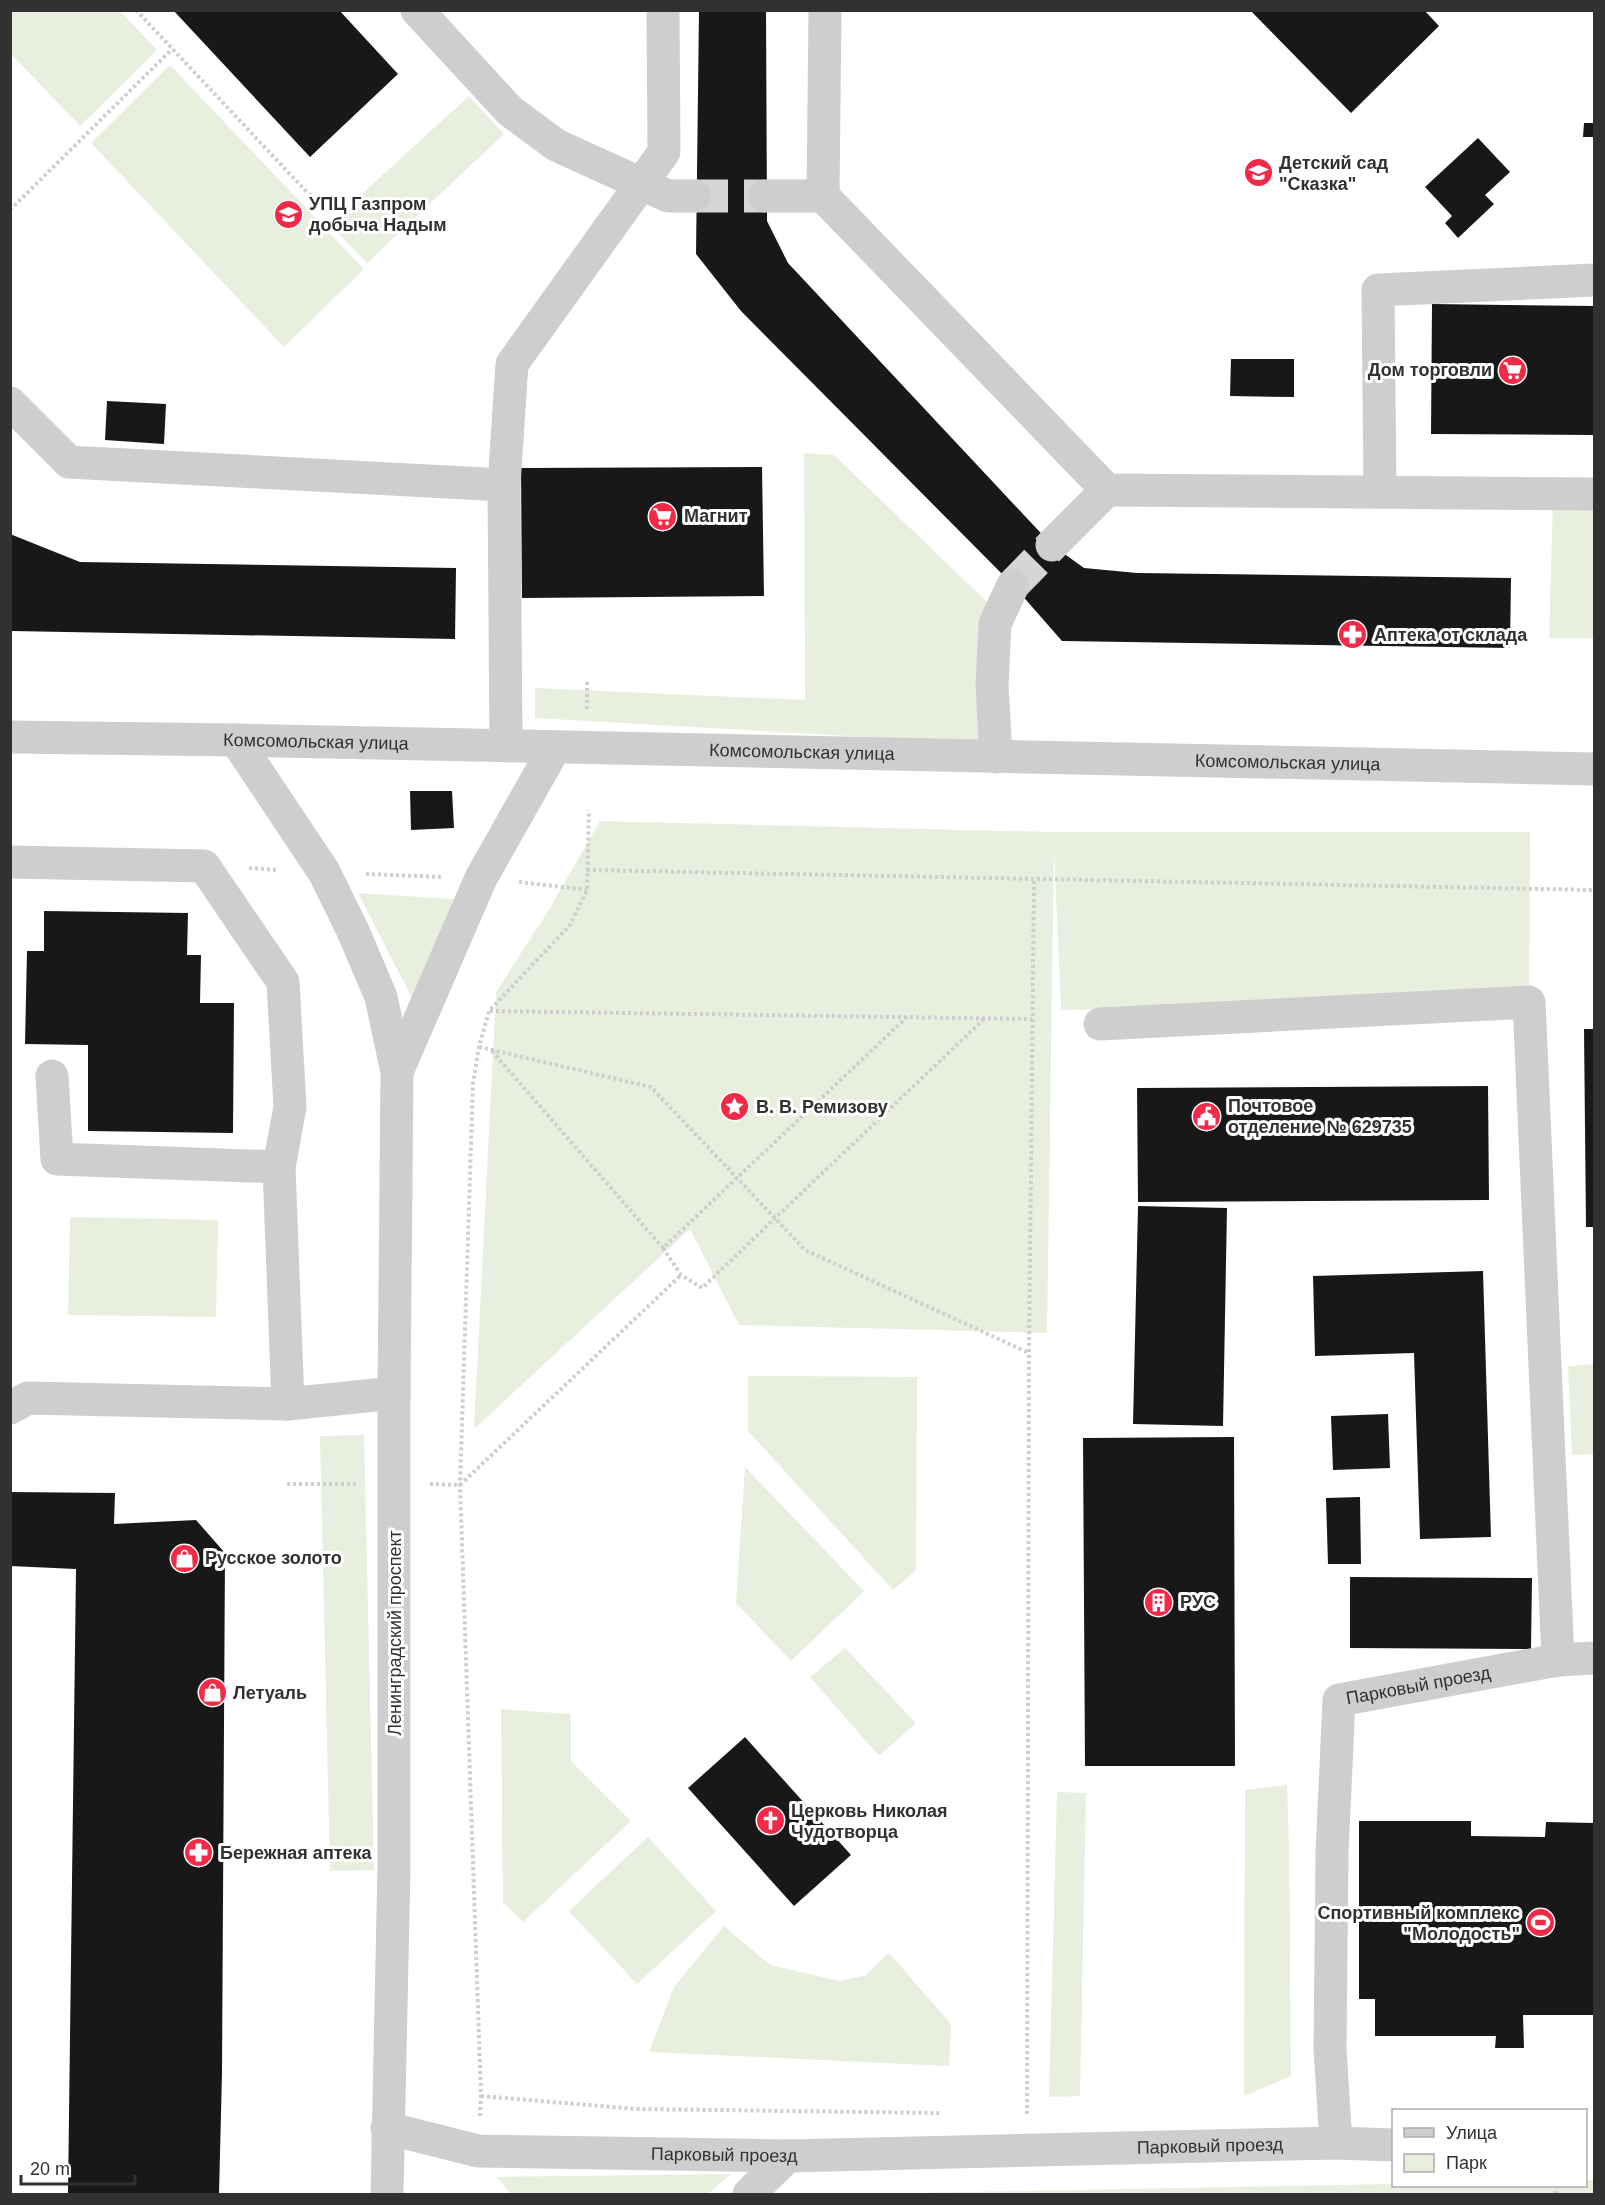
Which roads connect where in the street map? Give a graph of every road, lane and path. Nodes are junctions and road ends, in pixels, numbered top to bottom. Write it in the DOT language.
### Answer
graph roads {
  1 [pos="136,10"];
  2 [pos="417,10"];
  3 [pos="663,10"];
  4 [pos="825,10"];
  5 [pos="172,49"];
  6 [pos="640,184"];
  7 [pos="695,196"];
  8 [pos="765,196"];
  9 [pos="823,196"];
  10 [pos="318,204"];
  11 [pos="10,210"];
  12 [pos="1594,280"];
  13 [pos="10,403"];
  14 [pos="504,485"];
  15 [pos="1107,490"];
  16 [pos="1380,492"];
  17 [pos="1594,494"];
  18 [pos="1052,545"];
  19 [pos="1013,585"];
  20 [pos="587,682"];
  21 [pos="587,717"];
  22 [pos="10,737"];
  23 [pos="236,740"];
  24 [pos="506,746"];
  25 [pos="555,747"];
  26 [pos="996,757"];
  27 [pos="1594,769"];
  28 [pos="589,810"];
  29 [pos="10,862"];
  30 [pos="204,866"];
  31 [pos="587,870"];
  32 [pos="324,872"];
  33 [pos="481,878"];
  34 [pos="1034,878"];
  35 [pos="587,890"];
  36 [pos="1594,891"];
  37 [pos="489,1011"];
  38 [pos="907,1017"];
  39 [pos="985,1018"];
  40 [pos="1032,1019"];
  41 [pos="1100,1024"];
  42 [pos="480,1047"];
  43 [pos="492,1051"];
  44 [pos="397,1072"];
  45 [pos="52,1076"];
  46 [pos="279,1167"];
  47 [pos="736,1179"];
  48 [pos="775,1218"];
  49 [pos="663,1248"];
  50 [pos="681,1275"];
  51 [pos="1029,1353"];
  52 [pos="394,1392"];
  53 [pos="288,1404"];
  54 [pos="10,1408"];
  55 [pos="286,1484"];
  56 [pos="395,1484"];
  57 [pos="460,1485"];
  58 [pos="1594,1658"];
  59 [pos="1558,1660"];
  60 [pos="481,2096"];
  61 [pos="945,2113"];
  62 [pos="1016,2114"];
  63 [pos="387,2128"];
  64 [pos="1336,2143"];
  65 [pos="1392,2145"];
  66 [pos="478,2151"];
  67 [pos="788,2156"];
  68 [pos="387,2194"];
  69 [pos="749,2194"];
  1 -- 5 [label="path"];
  2 -- 6 [label="street"];
  3 -- 6 [label="street"];
  4 -- 9 [label="street"];
  5 -- 10 [label="path"];
  5 -- 11 [label="path"];
  6 -- 7 [label="street"];
  6 -- 14 [label="street"];
  8 -- 9 [label="street"];
  9 -- 15 [label="street"];
  12 -- 16 [label="street"];
  13 -- 14 [label="street"];
  14 -- 24 [label="street"];
  15 -- 16 [label="street"];
  15 -- 18 [label="street"];
  16 -- 17 [label="street"];
  19 -- 26 [label="street"];
  20 -- 21 [label="path"];
  22 -- 23 [label="street, Комсомольская улица"];
  23 -- 24 [label="street, Комсомольская улица"];
  23 -- 32 [label="street"];
  24 -- 25 [label="street, Комсомольская улица"];
  25 -- 26 [label="street, Комсомольская улица"];
  25 -- 33 [label="street"];
  26 -- 27 [label="street, Комсомольская улица"];
  28 -- 31 [label="path"];
  29 -- 30 [label="street"];
  30 -- 32 [label="path"];
  30 -- 46 [label="street"];
  31 -- 34 [label="path"];
  31 -- 35 [label="path"];
  32 -- 33 [label="path"];
  32 -- 44 [label="street"];
  33 -- 35 [label="path"];
  33 -- 44 [label="street"];
  34 -- 36 [label="path"];
  34 -- 40 [label="path"];
  35 -- 37 [label="path"];
  37 -- 38 [label="path"];
  37 -- 42 [label="path"];
  38 -- 39 [label="path"];
  38 -- 47 [label="path"];
  39 -- 40 [label="path"];
  39 -- 48 [label="path"];
  40 -- 51 [label="path"];
  41 -- 59 [label="street"];
  42 -- 43 [label="path"];
  42 -- 57 [label="path"];
  43 -- 47 [label="path"];
  43 -- 49 [label="path"];
  44 -- 52 [label="street, Ленинградский проспект"];
  45 -- 46 [label="street"];
  46 -- 53 [label="street"];
  47 -- 48 [label="path"];
  47 -- 49 [label="path"];
  48 -- 50 [label="path"];
  48 -- 51 [label="path"];
  49 -- 50 [label="path"];
  50 -- 57 [label="path"];
  51 -- 62 [label="path"];
  52 -- 53 [label="street"];
  52 -- 56 [label="street, Ленинградский проспект"];
  53 -- 54 [label="street"];
  55 -- 56 [label="path"];
  56 -- 63 [label="street, Ленинградский проспект"];
  57 -- 60 [label="path"];
  58 -- 59 [label="street, Парковый проезд"];
  59 -- 64 [label="street, Парковый проезд"];
  60 -- 61 [label="path"];
  60 -- 66 [label="path"];
  63 -- 66 [label="street, Парковый проезд"];
  63 -- 68 [label="street, Ленинградский проспект"];
  64 -- 65 [label="street"];
  64 -- 67 [label="street, Парковый проезд"];
  66 -- 67 [label="street, Парковый проезд"];
  67 -- 69 [label="street"];
}
